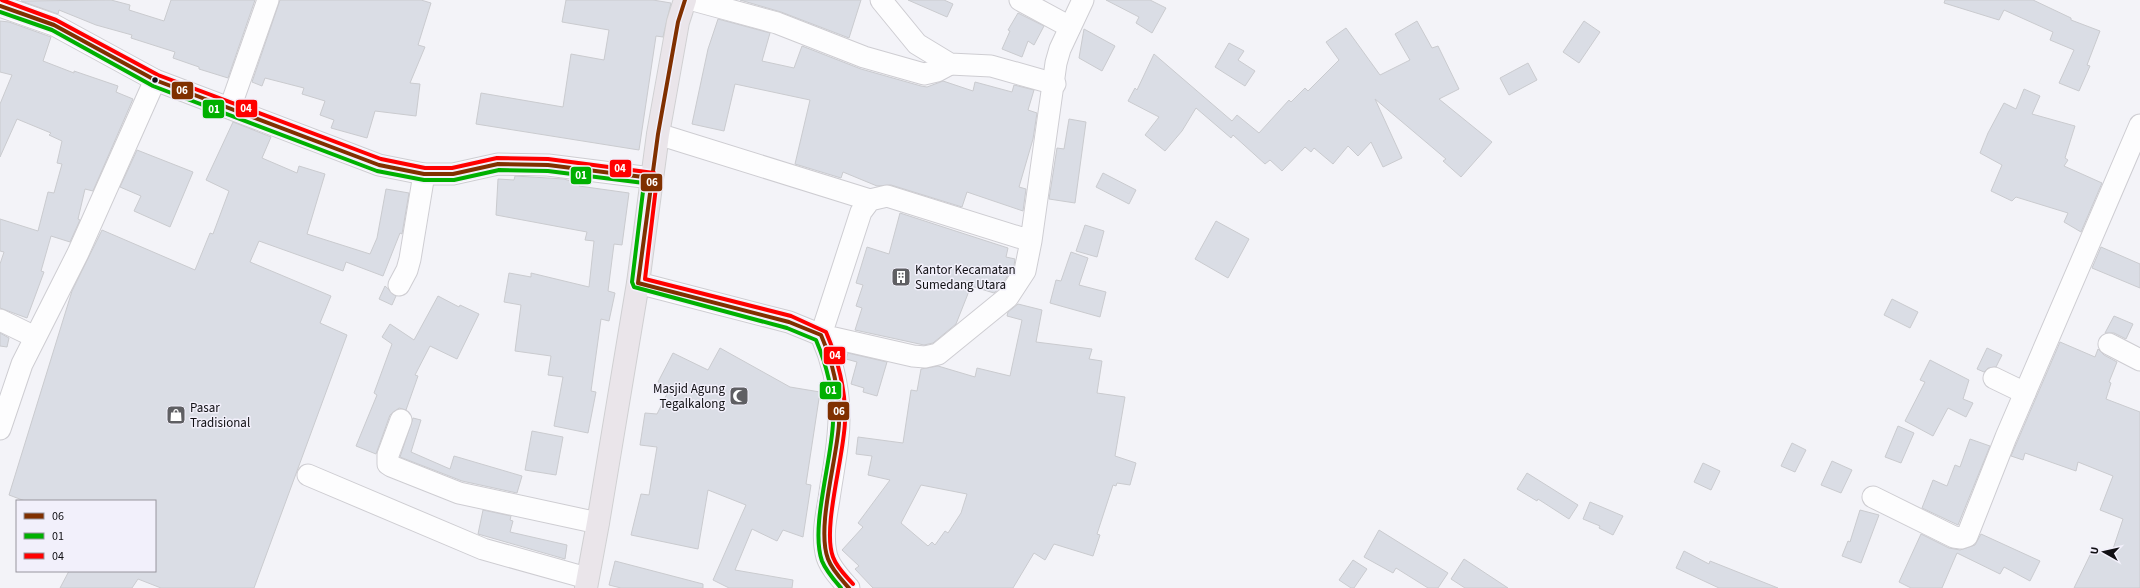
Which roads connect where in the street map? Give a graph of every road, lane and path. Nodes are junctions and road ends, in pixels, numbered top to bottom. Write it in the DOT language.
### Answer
graph roads {
  1 [pos="268,0"];
  2 [pos="685,0"];
  3 [pos="693,0"];
  4 [pos="881,0"];
  5 [pos="1020,0"];
  6 [pos="1083,0"];
  7 [pos="9,5"];
  8 [pos="1070,27"];
  9 [pos="950,64"];
  10 [pos="155,80"];
  11 [pos="1055,84"];
  12 [pos="230,108"];
  13 [pos="2140,125"];
  14 [pos="658,134"];
  15 [pos="424,174"];
  16 [pos="651,178"];
  17 [pos="870,200"];
  18 [pos="1031,241"];
  19 [pos="638,283"];
  20 [pos="399,284"];
  21 [pos="0,320"];
  22 [pos="821,335"];
  23 [pos="35,337"];
  24 [pos="2109,344"];
  25 [pos="2140,360"];
  26 [pos="1994,378"];
  27 [pos="2025,393"];
  28 [pos="401,420"];
  29 [pos="0,429"];
  30 [pos="308,474"];
  31 [pos="1873,497"];
  32 [pos="598,523"];
  33 [pos="587,583"];
  34 [pos="849,588"];
  1 -- 12 [label="street"];
  2 -- 14 [label="main road"];
  3 -- 9 [label="street"];
  4 -- 9 [label="street"];
  5 -- 8 [label="street"];
  6 -- 8 [label="street"];
  7 -- 10 [label="street"];
  8 -- 11 [label="street"];
  9 -- 11 [label="street"];
  10 -- 12 [label="street"];
  10 -- 23 [label="street"];
  11 -- 18 [label="street"];
  12 -- 15 [label="street"];
  13 -- 27 [label="street"];
  14 -- 16 [label="main road"];
  14 -- 17 [label="street"];
  15 -- 16 [label="street"];
  15 -- 20 [label="street"];
  16 -- 19 [label="main road"];
  17 -- 18 [label="street"];
  17 -- 22 [label="street"];
  18 -- 22 [label="street"];
  19 -- 22 [label="street"];
  19 -- 32 [label="main road"];
  21 -- 23 [label="street"];
  22 -- 34 [label="street"];
  23 -- 29 [label="street"];
  24 -- 25 [label="street"];
  26 -- 27 [label="street"];
  27 -- 31 [label="street"];
  28 -- 32 [label="street"];
  30 -- 33 [label="street"];
  32 -- 33 [label="main road"];
}
